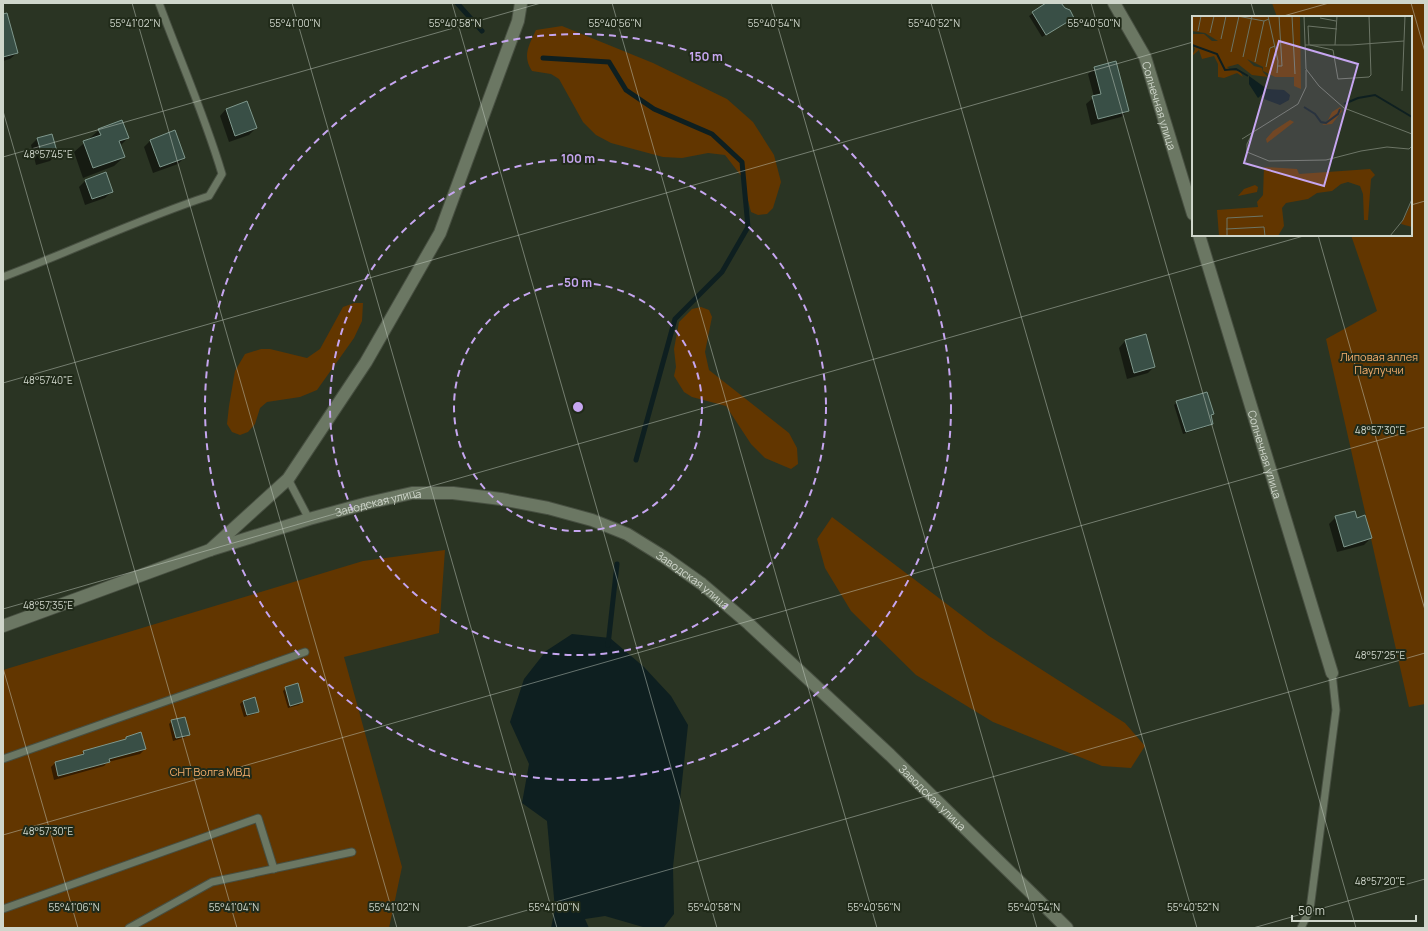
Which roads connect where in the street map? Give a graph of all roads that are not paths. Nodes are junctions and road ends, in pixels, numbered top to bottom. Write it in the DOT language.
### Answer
graph roads {
  1 [pos="159,3"];
  2 [pos="521,3"];
  3 [pos="1114,3"];
  4 [pos="1192,211"];
  5 [pos="1199,236"];
  6 [pos="3,276"];
  7 [pos="288,479"];
  8 [pos="309,519"];
  9 [pos="210,550"];
  10 [pos="3,626"];
  11 [pos="305,652"];
  12 [pos="1332,673"];
  13 [pos="3,759"];
  14 [pos="352,852"];
  15 [pos="274,869"];
  16 [pos="3,909"];
  17 [pos="129,928"];
  18 [pos="1067,928"];
  19 [pos="1301,928"];
  1 -- 6 [label="lane"];
  2 -- 7 [label="street"];
  3 -- 4 [label="street, Солнечная улица"];
  5 -- 12 [label="street, Солнечная улица"];
  7 -- 8 [label="lane"];
  7 -- 9 [label="street"];
  8 -- 9 [label="street, Заводская улица"];
  8 -- 18 [label="street, Заводская улица"];
  9 -- 10 [label="street, Заводская улица"];
  11 -- 13 [label="lane"];
  12 -- 19 [label="lane"];
  14 -- 15 [label="lane"];
  15 -- 16 [label="lane"];
  15 -- 17 [label="lane"];
}
